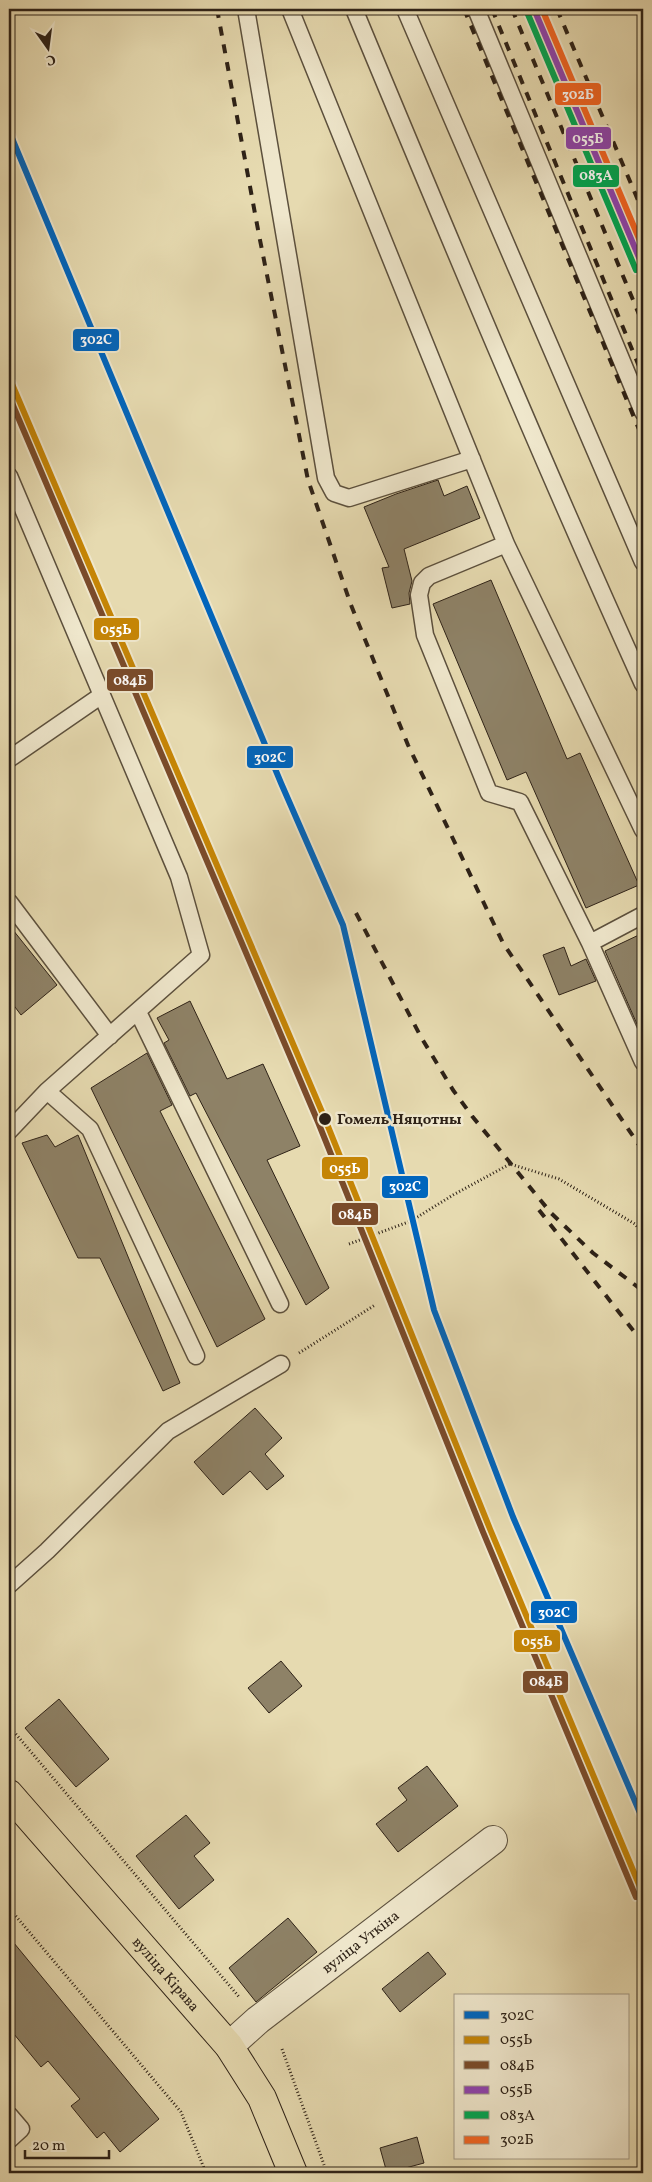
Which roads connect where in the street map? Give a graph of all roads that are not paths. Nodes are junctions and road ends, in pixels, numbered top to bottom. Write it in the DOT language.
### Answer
graph roads {
  1 [pos="246,9"];
  2 [pos="290,9"];
  3 [pos="354,9"];
  4 [pos="405,9"];
  5 [pos="476,9"];
  6 [pos="643,412"];
  7 [pos="472,459"];
  8 [pos="9,476"];
  9 [pos="506,544"];
  10 [pos="643,562"];
  11 [pos="643,684"];
  12 [pos="102,695"];
  13 [pos="9,758"];
  14 [pos="643,830"];
  15 [pos="9,902"];
  16 [pos="643,915"];
  17 [pos="590,943"];
  18 [pos="138,1012"];
  19 [pos="110,1036"];
  20 [pos="643,1062"];
  21 [pos="48,1091"];
  22 [pos="9,1131"];
  23 [pos="280,1304"];
  24 [pos="196,1356"];
  25 [pos="282,1364"];
  26 [pos="9,1585"];
  27 [pos="9,1794"];
  28 [pos="493,1840"];
  29 [pos="229,2046"];
  30 [pos="9,2115"];
  31 [pos="9,2140"];
  32 [pos="293,2173"];
  1 -- 7 [label="lane"];
  2 -- 7 [label="lane"];
  3 -- 11 [label="lane"];
  4 -- 10 [label="lane"];
  5 -- 6 [label="lane"];
  7 -- 9 [label="lane"];
  8 -- 12 [label="lane"];
  9 -- 14 [label="lane"];
  9 -- 17 [label="lane"];
  12 -- 13 [label="lane"];
  12 -- 18 [label="lane"];
  15 -- 19 [label="lane"];
  16 -- 17 [label="lane"];
  17 -- 20 [label="lane"];
  18 -- 19 [label="lane"];
  18 -- 23 [label="lane"];
  19 -- 21 [label="lane"];
  21 -- 22 [label="lane"];
  21 -- 24 [label="lane"];
  25 -- 26 [label="lane"];
  27 -- 29 [label="main road, вуліца Кірава"];
  28 -- 29 [label="street, вуліца Уткіна"];
  29 -- 32 [label="main road, вуліца Кірава"];
  30 -- 31 [label="lane"];
}
